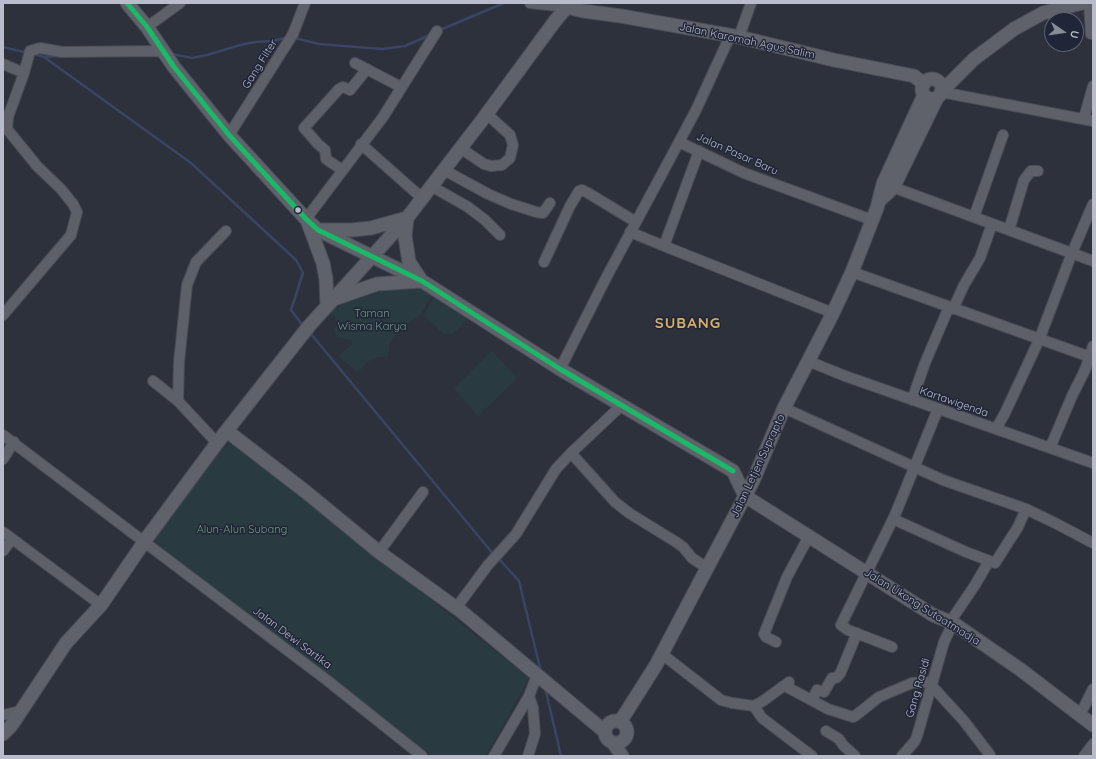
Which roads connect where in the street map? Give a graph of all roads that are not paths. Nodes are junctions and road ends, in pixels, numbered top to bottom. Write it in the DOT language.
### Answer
graph roads {
  1 [pos="127,3"];
  2 [pos="180,3"];
  3 [pos="305,3"];
  4 [pos="530,3"];
  5 [pos="751,3"];
  6 [pos="1082,3"];
  7 [pos="1089,3"];
  8 [pos="568,5"];
  9 [pos="147,27"];
  10 [pos="438,31"];
  11 [pos="1091,34"];
  12 [pos="734,37"];
  13 [pos="164,52"];
  14 [pos="355,63"];
  15 [pos="3,64"];
  16 [pos="367,69"];
  17 [pos="25,71"];
  18 [pos="1093,86"];
  19 [pos="401,87"];
  20 [pos="932,90"];
  21 [pos="487,114"];
  22 [pos="1088,119"];
  23 [pos="5,131"];
  24 [pos="229,135"];
  25 [pos="1003,135"];
  26 [pos="679,142"];
  27 [pos="361,144"];
  28 [pos="460,148"];
  29 [pos="700,152"];
  30 [pos="342,170"];
  31 [pos="444,170"];
  32 [pos="1038,171"];
  33 [pos="431,186"];
  34 [pos="888,186"];
  35 [pos="422,198"];
  36 [pos="550,203"];
  37 [pos="1093,204"];
  38 [pos="974,217"];
  39 [pos="407,218"];
  40 [pos="306,219"];
  41 [pos="872,220"];
  42 [pos="636,222"];
  43 [pos="992,224"];
  44 [pos="318,230"];
  45 [pos="1010,230"];
  46 [pos="226,231"];
  47 [pos="630,232"];
  48 [pos="500,235"];
  49 [pos="664,246"];
  50 [pos="1072,253"];
  51 [pos="371,256"];
  52 [pos="1093,261"];
  53 [pos="544,262"];
  54 [pos="852,272"];
  55 [pos="422,281"];
  56 [pos="329,303"];
  57 [pos="951,308"];
  58 [pos="833,312"];
  59 [pos="3,315"];
  60 [pos="1039,340"];
  61 [pos="1093,346"];
  62 [pos="1092,358"];
  63 [pos="808,361"];
  64 [pos="560,369"];
  65 [pos="153,381"];
  66 [pos="912,400"];
  67 [pos="178,401"];
  68 [pos="622,405"];
  69 [pos="784,408"];
  70 [pos="938,409"];
  71 [pos="996,428"];
  72 [pos="227,431"];
  73 [pos="3,435"];
  74 [pos="14,442"];
  75 [pos="217,443"];
  76 [pos="1050,448"];
  77 [pos="571,452"];
  78 [pos="3,457"];
  79 [pos="1093,463"];
  80 [pos="915,467"];
  81 [pos="758,469"];
  82 [pos="733,471"];
  83 [pos="423,492"];
  84 [pos="745,496"];
  85 [pos="1026,509"];
  86 [pos="893,519"];
  87 [pos="3,532"];
  88 [pos="809,536"];
  89 [pos="12,539"];
  90 [pos="145,542"];
  91 [pos="1093,543"];
  92 [pos="3,551"];
  93 [pos="379,552"];
  94 [pos="989,561"];
  95 [pos="707,568"];
  96 [pos="866,572"];
  97 [pos="101,605"];
  98 [pos="456,608"];
  99 [pos="952,623"];
  100 [pos="857,633"];
  101 [pos="776,642"];
  102 [pos="892,647"];
  103 [pos="662,654"];
  104 [pos="537,675"];
  105 [pos="931,684"];
  106 [pos="1093,689"];
  107 [pos="529,696"];
  108 [pos="812,700"];
  109 [pos="754,706"];
  110 [pos="21,711"];
  111 [pos="3,715"];
  112 [pos="1080,715"];
  113 [pos="620,722"];
  114 [pos="1093,725"];
  115 [pos="826,731"];
  116 [pos="604,732"];
  117 [pos="3,734"];
  118 [pos="614,744"];
  119 [pos="1093,744"];
  120 [pos="990,755"];
  121 [pos="422,756"];
  122 [pos="494,756"];
  123 [pos="528,756"];
  124 [pos="622,756"];
  125 [pos="812,756"];
  126 [pos="855,756"];
  127 [pos="902,756"];
  128 [pos="1084,756"];
  1 -- 9 [label="main road"];
  2 -- 9 [label="street"];
  3 -- 24 [label="street, Gang Filter"];
  4 -- 8 [label="street"];
  5 -- 12 [label="street, Jalan Pasar Baru"];
  6 -- 20 [label="main road"];
  7 -- 11 [label="street"];
  8 -- 12 [label="main road, Jalan Karomah Agus Salim"];
  8 -- 21 [label="main road"];
  9 -- 13 [label="main road"];
  10 -- 19 [label="street"];
  12 -- 20 [label="main road, Jalan Karomah Agus Salim"];
  12 -- 26 [label="street, Jalan Pasar Baru"];
  13 -- 17 [label="street"];
  13 -- 24 [label="main road"];
  14 -- 16 [label="street"];
  15 -- 17 [label="street"];
  16 -- 19 [label="street"];
  16 -- 30 [label="street"];
  17 -- 23 [label="street"];
  18 -- 22 [label="street"];
  19 -- 27 [label="street"];
  20 -- 22 [label="street"];
  20 -- 34 [label="main road, Jalan Letjen Suprapto"];
  21 -- 28 [label="main road"];
  21 -- 28 [label="street"];
  23 -- 59 [label="street"];
  24 -- 40 [label="main road"];
  25 -- 38 [label="street"];
  26 -- 29 [label="street, Jalan Pasar Baru"];
  26 -- 42 [label="street"];
  27 -- 30 [label="street"];
  27 -- 35 [label="street"];
  28 -- 31 [label="main road"];
  29 -- 41 [label="street, Jalan Pasar Baru"];
  29 -- 49 [label="street"];
  30 -- 40 [label="street"];
  31 -- 33 [label="main road"];
  31 -- 36 [label="street"];
  32 -- 45 [label="street"];
  33 -- 35 [label="main road"];
  33 -- 48 [label="street"];
  34 -- 38 [label="street"];
  34 -- 41 [label="main road, Jalan Letjen Suprapto"];
  35 -- 39 [label="main road"];
  37 -- 50 [label="street"];
  38 -- 43 [label="street"];
  39 -- 44 [label="main road"];
  39 -- 51 [label="main road"];
  39 -- 55 [label="main road"];
  40 -- 44 [label="main road"];
  40 -- 56 [label="main road"];
  41 -- 54 [label="main road, Jalan Letjen Suprapto"];
  42 -- 47 [label="street"];
  42 -- 53 [label="street"];
  43 -- 45 [label="street"];
  43 -- 57 [label="street"];
  44 -- 51 [label="main road"];
  45 -- 50 [label="street"];
  46 -- 67 [label="street"];
  47 -- 49 [label="street"];
  47 -- 64 [label="street"];
  49 -- 58 [label="street"];
  50 -- 52 [label="street"];
  50 -- 60 [label="street"];
  51 -- 55 [label="main road"];
  51 -- 56 [label="main road"];
  54 -- 57 [label="street"];
  54 -- 58 [label="main road, Jalan Letjen Suprapto"];
  55 -- 56 [label="main road"];
  55 -- 64 [label="main road"];
  56 -- 72 [label="main road"];
  57 -- 60 [label="street"];
  57 -- 66 [label="street"];
  58 -- 63 [label="main road, Jalan Letjen Suprapto"];
  60 -- 62 [label="street"];
  60 -- 71 [label="street"];
  61 -- 62 [label="street"];
  62 -- 76 [label="street"];
  63 -- 66 [label="street, Kartawigenda"];
  63 -- 69 [label="main road, Jalan Letjen Suprapto"];
  64 -- 68 [label="main road"];
  65 -- 67 [label="street"];
  66 -- 70 [label="street, Kartawigenda"];
  67 -- 75 [label="street"];
  68 -- 77 [label="street"];
  68 -- 82 [label="main road"];
  69 -- 80 [label="street"];
  69 -- 81 [label="main road, Jalan Letjen Suprapto"];
  70 -- 71 [label="street, Kartawigenda"];
  70 -- 80 [label="street"];
  71 -- 76 [label="street, Kartawigenda"];
  72 -- 75 [label="main road"];
  72 -- 93 [label="main road"];
  73 -- 74 [label="street, Jalan Dewi Sartika"];
  74 -- 78 [label="street"];
  74 -- 90 [label="street, Jalan Dewi Sartika"];
  75 -- 90 [label="main road"];
  76 -- 79 [label="street, Kartawigenda"];
  77 -- 95 [label="street"];
  77 -- 98 [label="street"];
  80 -- 85 [label="street"];
  80 -- 86 [label="street"];
  81 -- 82 [label="main road"];
  81 -- 84 [label="main road, Jalan Letjen Suprapto"];
  82 -- 84 [label="main road"];
  83 -- 93 [label="street"];
  84 -- 88 [label="main road, Jalan Ukong Sutaatmadja"];
  84 -- 95 [label="main road, Jalan Letjen Suprapto"];
  85 -- 91 [label="street"];
  85 -- 94 [label="street"];
  86 -- 94 [label="street"];
  86 -- 96 [label="street"];
  87 -- 89 [label="street"];
  88 -- 96 [label="main road, Jalan Ukong Sutaatmadja"];
  88 -- 101 [label="street"];
  89 -- 92 [label="street"];
  89 -- 97 [label="street"];
  90 -- 97 [label="main road"];
  90 -- 121 [label="street, Jalan Dewi Sartika"];
  93 -- 98 [label="main road"];
  94 -- 99 [label="street, Gang Rasidi"];
  95 -- 103 [label="main road, Jalan Letjen Suprapto"];
  96 -- 99 [label="main road, Jalan Ukong Sutaatmadja"];
  96 -- 100 [label="street"];
  97 -- 110 [label="main road"];
  98 -- 104 [label="main road"];
  99 -- 105 [label="street, Gang Rasidi"];
  99 -- 112 [label="main road, Jalan Ukong Sutaatmadja"];
  100 -- 102 [label="street"];
  100 -- 108 [label="street"];
  103 -- 109 [label="street"];
  103 -- 113 [label="main road, Jalan Letjen Suprapto"];
  104 -- 107 [label="street"];
  104 -- 116 [label="main road"];
  105 -- 108 [label="street"];
  105 -- 120 [label="street"];
  105 -- 127 [label="street, Gang Rasidi"];
  106 -- 112 [label="street"];
  107 -- 122 [label="street"];
  107 -- 123 [label="street"];
  108 -- 109 [label="street"];
  109 -- 125 [label="street"];
  110 -- 111 [label="street"];
  110 -- 117 [label="main road"];
  112 -- 114 [label="main road, Jalan Ukong Sutaatmadja"];
  113 -- 116 [label="main road"];
  113 -- 118 [label="main road"];
  115 -- 126 [label="street"];
  116 -- 118 [label="main road"];
  118 -- 124 [label="main road"];
  119 -- 128 [label="street"];
}
